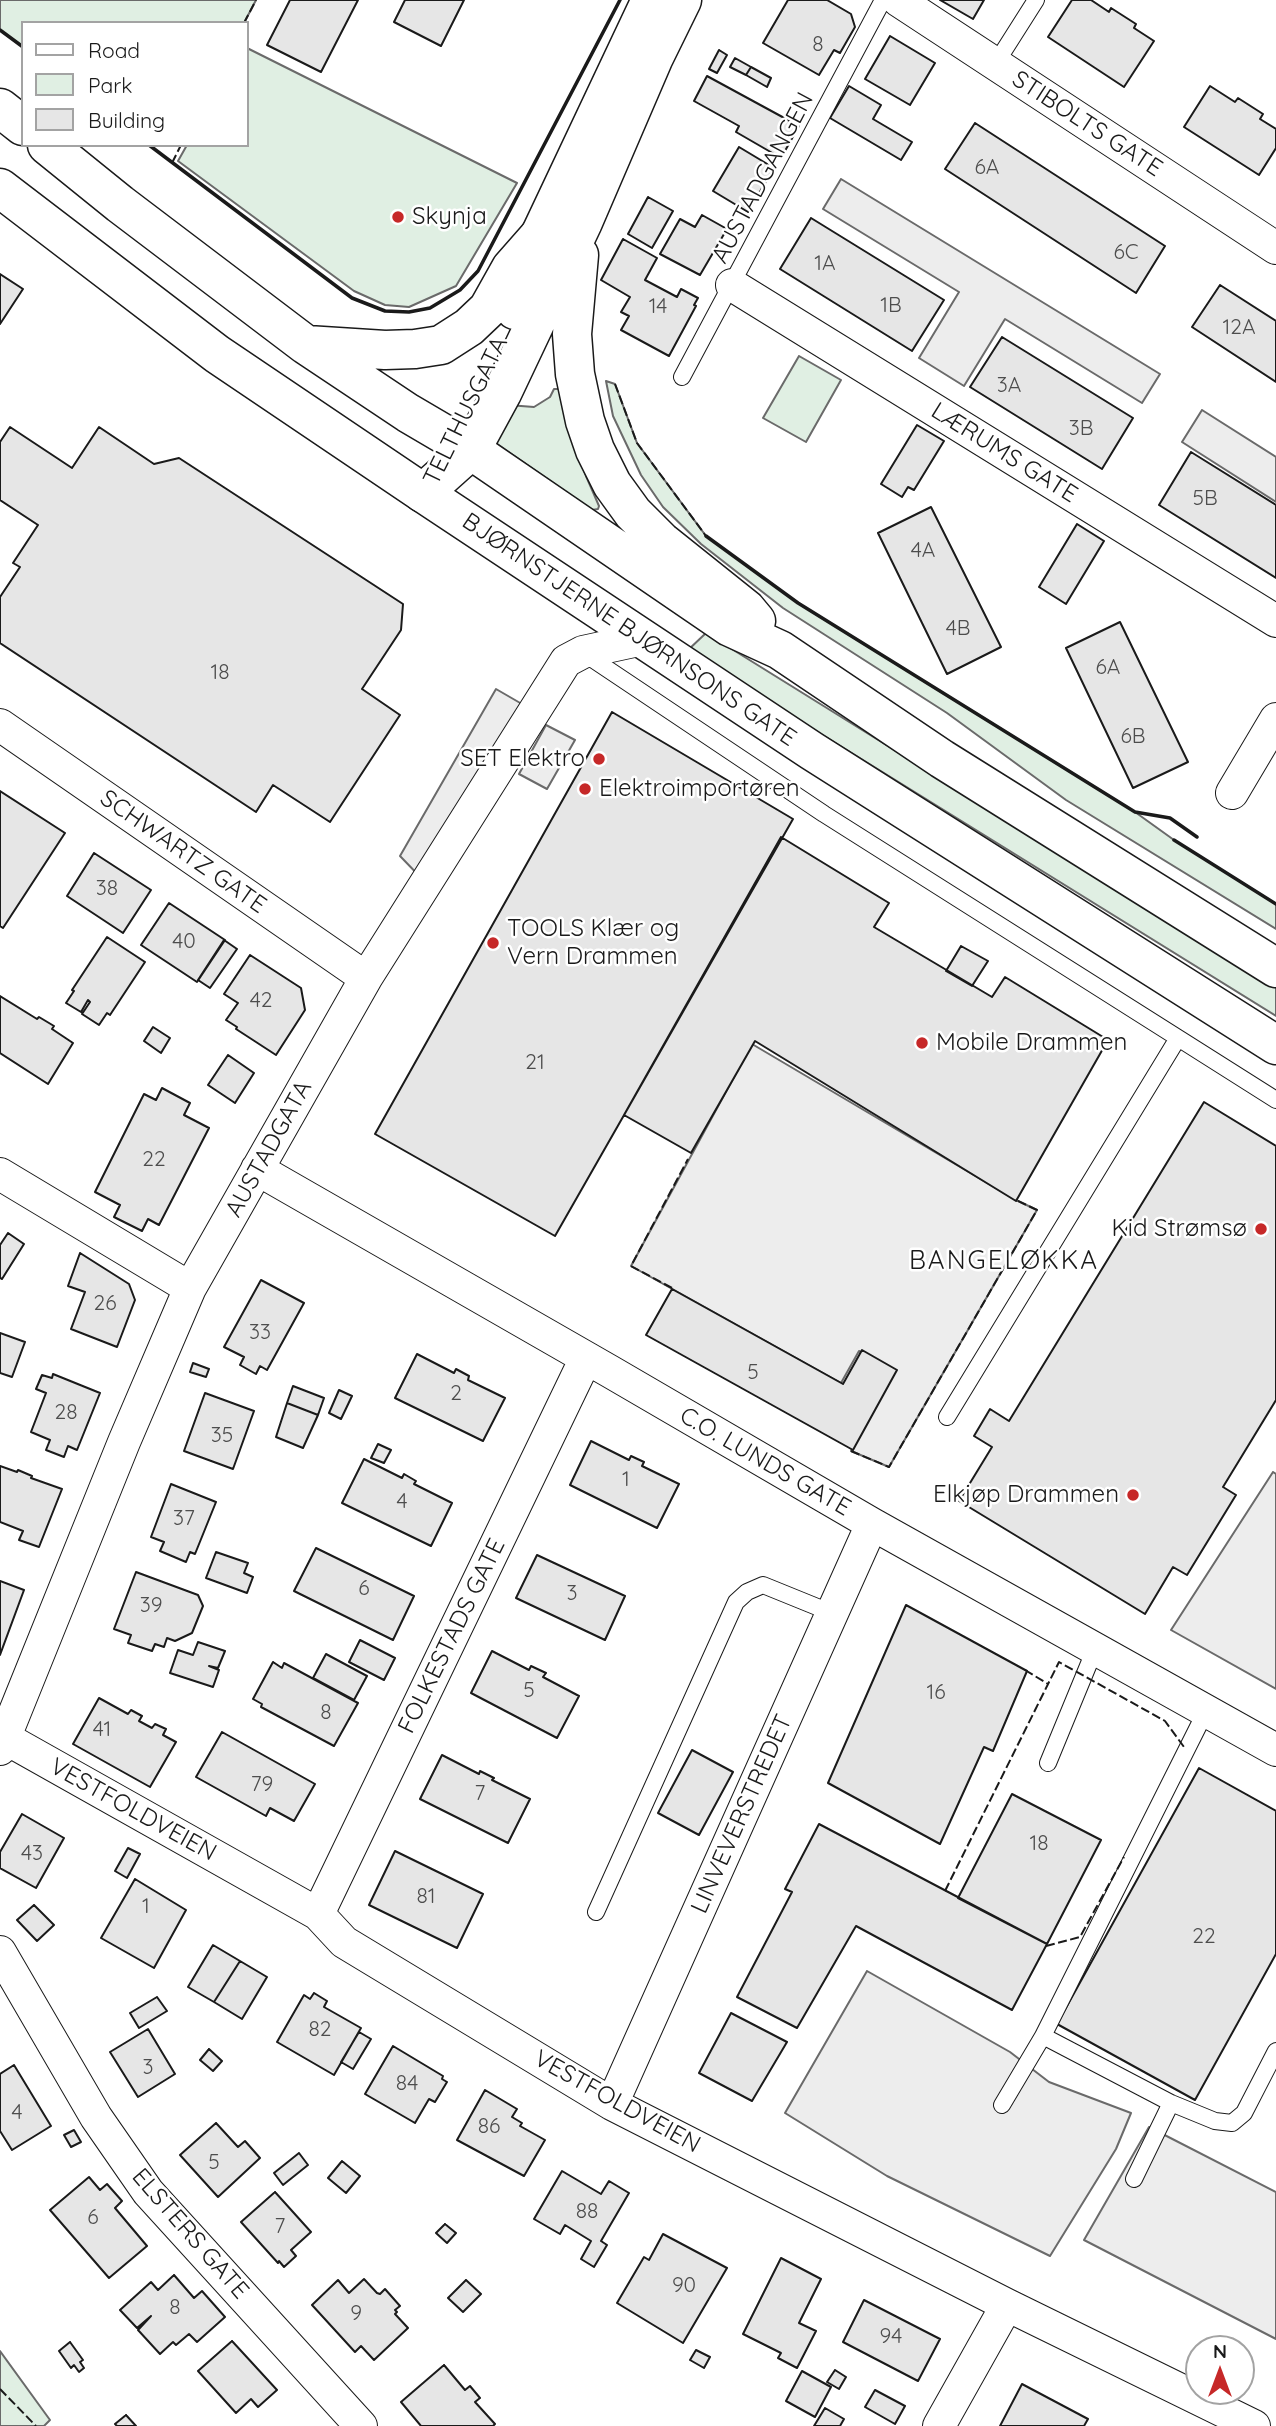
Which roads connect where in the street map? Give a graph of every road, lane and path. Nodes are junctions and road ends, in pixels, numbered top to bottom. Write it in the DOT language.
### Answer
graph roads {
  1 [pos="650,0"];
  2 [pos="682,0"];
  3 [pos="883,0"];
  4 [pos="898,0"];
  5 [pos="1036,0"];
  6 [pos="996,63"];
  7 [pos="0,108"];
  8 [pos="21,124"];
  9 [pos="49,147"];
  10 [pos="0,188"];
  11 [pos="583,222"];
  12 [pos="540,235"];
  13 [pos="1276,248"];
  14 [pos="732,285"];
  15 [pos="306,345"];
  16 [pos="682,377"];
  17 [pos="460,444"];
  18 [pos="423,493"];
  19 [pos="1276,621"];
  20 [pos="643,639"];
  21 [pos="780,650"];
  22 [pos="583,652"];
  23 [pos="1276,719"];
  24 [pos="0,725"];
  25 [pos="1232,793"];
  26 [pos="1276,968"];
  27 [pos="366,978"];
  28 [pos="1178,1038"];
  29 [pos="1276,1045"];
  30 [pos="1276,1100"];
  31 [pos="257,1169"];
  32 [pos="0,1174"];
  33 [pos="190,1288"];
  34 [pos="586,1358"];
  35 [pos="947,1417"];
  36 [pos="872,1524"];
  37 [pos="832,1613"];
  38 [pos="1095,1649"];
  39 [pos="1206,1711"];
  40 [pos="2,1741"];
  41 [pos="1276,1750"];
  42 [pos="1048,1763"];
  43 [pos="596,1912"];
  44 [pos="318,1914"];
  45 [pos="0,1952"];
  46 [pos="1043,2036"];
  47 [pos="1276,2051"];
  48 [pos="612,2104"];
  49 [pos="1171,2104"];
  50 [pos="1002,2105"];
  51 [pos="1134,2179"];
  52 [pos="1007,2305"];
  53 [pos="361,2426"];
  54 [pos="939,2426"];
  55 [pos="1254,2426"];
  1 -- 12 [label="main road, TELTHUSGATA"];
  2 -- 11 [label="main road, TELTHUSGATA"];
  3 -- 14 [label="lane, AUSTADGANGEN"];
  4 -- 6 [label="street, STIBOLTS GATE"];
  5 -- 6 [label="lane"];
  6 -- 13 [label="street, STIBOLTS GATE"];
  7 -- 8 [label="main road"];
  9 -- 15 [label="main road"];
  10 -- 18 [label="main road, BJØRNSTJERNE BJØRNSONS GATE"];
  11 -- 17 [label="main road, TELTHUSGATA"];
  11 -- 21 [label="main road, TELTHUSGATA"];
  12 -- 15 [label="main road, TELTHUSGATA"];
  12 -- 17 [label="main road, TELTHUSGATA"];
  14 -- 16 [label="lane, AUSTADGANGEN"];
  14 -- 19 [label="street, LÆRUMS GATE"];
  15 -- 17 [label="main road"];
  17 -- 18 [label="main road, TELTHUSGATA"];
  17 -- 21 [label="main road"];
  18 -- 20 [label="main road, BJØRNSTJERNE BJØRNSONS GATE"];
  20 -- 22 [label="street, AUSTADGATA"];
  20 -- 29 [label="main road, BJØRNSTJERNE BJØRNSONS GATE"];
  21 -- 26 [label="main road"];
  22 -- 27 [label="street, AUSTADGATA"];
  22 -- 28 [label="lane"];
  23 -- 25 [label="street"];
  24 -- 27 [label="street, SCHWARTZ GATE"];
  27 -- 31 [label="street, AUSTADGATA"];
  28 -- 30 [label="lane"];
  28 -- 35 [label="lane"];
  31 -- 33 [label="street, AUSTADGATA"];
  31 -- 34 [label="street, C.O. LUNDS GATE"];
  32 -- 33 [label="street"];
  33 -- 40 [label="street, AUSTADGATA"];
  34 -- 36 [label="street, C.O. LUNDS GATE"];
  34 -- 44 [label="street, FOLKESTADS GATE"];
  36 -- 37 [label="street, LINVEVERSTREDET"];
  36 -- 38 [label="street, C.O. LUNDS GATE"];
  37 -- 43 [label="lane"];
  37 -- 48 [label="street, LINVEVERSTREDET"];
  38 -- 39 [label="street, C.O. LUNDS GATE"];
  38 -- 42 [label="lane"];
  39 -- 41 [label="street, C.O. LUNDS GATE"];
  39 -- 46 [label="lane"];
  40 -- 44 [label="street, VESTFOLDVEIEN"];
  44 -- 48 [label="street, VESTFOLDVEIEN"];
  45 -- 53 [label="street, ELSTERS GATE"];
  46 -- 49 [label="lane"];
  46 -- 50 [label="lane"];
  47 -- 49 [label="lane"];
  48 -- 52 [label="street, VESTFOLDVEIEN"];
  49 -- 51 [label="lane"];
  52 -- 54 [label="street"];
  52 -- 55 [label="street, VESTFOLDVEIEN"];
}
